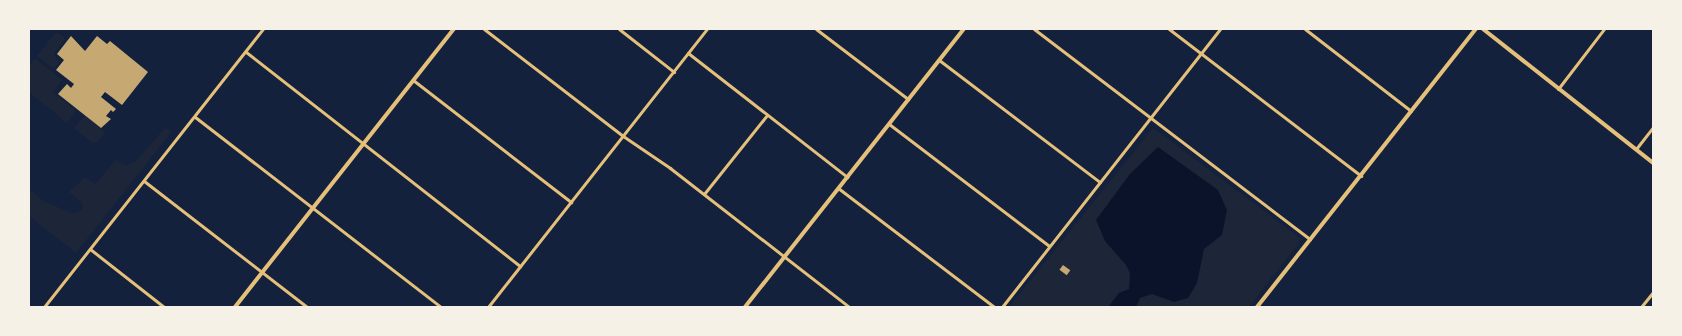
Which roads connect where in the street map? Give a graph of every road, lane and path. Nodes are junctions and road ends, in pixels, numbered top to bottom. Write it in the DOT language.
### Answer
graph roads {
  1 [pos="263,29"];
  2 [pos="454,29"];
  3 [pos="484,29"];
  4 [pos="618,29"];
  5 [pos="707,29"];
  6 [pos="816,29"];
  7 [pos="964,29"];
  8 [pos="1034,29"];
  9 [pos="1168,29"];
  10 [pos="1220,29"];
  11 [pos="1304,29"];
  12 [pos="1476,29"];
  13 [pos="1483,29"];
  14 [pos="1604,29"];
  15 [pos="246,52"];
  16 [pos="688,53"];
  17 [pos="1201,54"];
  18 [pos="939,60"];
  19 [pos="674,72"];
  20 [pos="414,80"];
  21 [pos="1558,89"];
  22 [pos="908,99"];
  23 [pos="1411,111"];
  24 [pos="767,115"];
  25 [pos="195,117"];
  26 [pos="1150,118"];
  27 [pos="889,124"];
  28 [pos="1653,127"];
  29 [pos="623,136"];
  30 [pos="364,144"];
  31 [pos="1636,149"];
  32 [pos="1653,163"];
  33 [pos="1361,176"];
  34 [pos="847,177"];
  35 [pos="144,181"];
  36 [pos="1100,182"];
  37 [pos="838,188"];
  38 [pos="704,194"];
  39 [pos="570,202"];
  40 [pos="313,208"];
  41 [pos="1310,239"];
  42 [pos="1049,246"];
  43 [pos="90,249"];
  44 [pos="784,257"];
  45 [pos="520,266"];
  46 [pos="262,272"];
  47 [pos="1653,292"];
  48 [pos="44,307"];
  49 [pos="164,307"];
  50 [pos="235,307"];
  51 [pos="307,307"];
  52 [pos="441,307"];
  53 [pos="488,307"];
  54 [pos="745,307"];
  55 [pos="849,307"];
  56 [pos="994,307"];
  57 [pos="1002,307"];
  58 [pos="1257,307"];
  59 [pos="1641,307"];
  1 -- 15 [label="street"];
  2 -- 20 [label="street"];
  3 -- 29 [label="street"];
  4 -- 19 [label="street"];
  5 -- 16 [label="street"];
  6 -- 22 [label="street"];
  7 -- 18 [label="street"];
  8 -- 26 [label="street"];
  9 -- 17 [label="street"];
  10 -- 17 [label="street"];
  11 -- 23 [label="street"];
  12 -- 23 [label="street"];
  13 -- 21 [label="street"];
  14 -- 21 [label="street"];
  15 -- 25 [label="street"];
  15 -- 30 [label="street"];
  16 -- 19 [label="street"];
  16 -- 24 [label="street"];
  17 -- 26 [label="street"];
  17 -- 33 [label="street"];
  18 -- 22 [label="street"];
  18 -- 36 [label="street"];
  19 -- 29 [label="street"];
  20 -- 30 [label="street"];
  20 -- 39 [label="street"];
  21 -- 31 [label="street"];
  22 -- 27 [label="street"];
  23 -- 33 [label="street"];
  24 -- 34 [label="street"];
  24 -- 38 [label="street"];
  25 -- 35 [label="street"];
  25 -- 40 [label="street"];
  26 -- 36 [label="street"];
  26 -- 41 [label="street"];
  27 -- 34 [label="street"];
  27 -- 42 [label="street"];
  28 -- 31 [label="street"];
  29 -- 38 [label="street"];
  29 -- 39 [label="street"];
  30 -- 40 [label="street"];
  30 -- 45 [label="street"];
  31 -- 32 [label="street"];
  33 -- 41 [label="street"];
  34 -- 37 [label="street"];
  35 -- 43 [label="street"];
  35 -- 46 [label="street"];
  36 -- 42 [label="street"];
  37 -- 44 [label="street"];
  37 -- 56 [label="street"];
  38 -- 44 [label="street"];
  39 -- 45 [label="street"];
  40 -- 46 [label="street"];
  40 -- 52 [label="street"];
  41 -- 58 [label="street"];
  42 -- 57 [label="street"];
  43 -- 48 [label="street"];
  43 -- 49 [label="street"];
  44 -- 54 [label="street"];
  44 -- 55 [label="street"];
  45 -- 53 [label="street"];
  46 -- 50 [label="street"];
  46 -- 51 [label="street"];
  47 -- 59 [label="street"];
}
